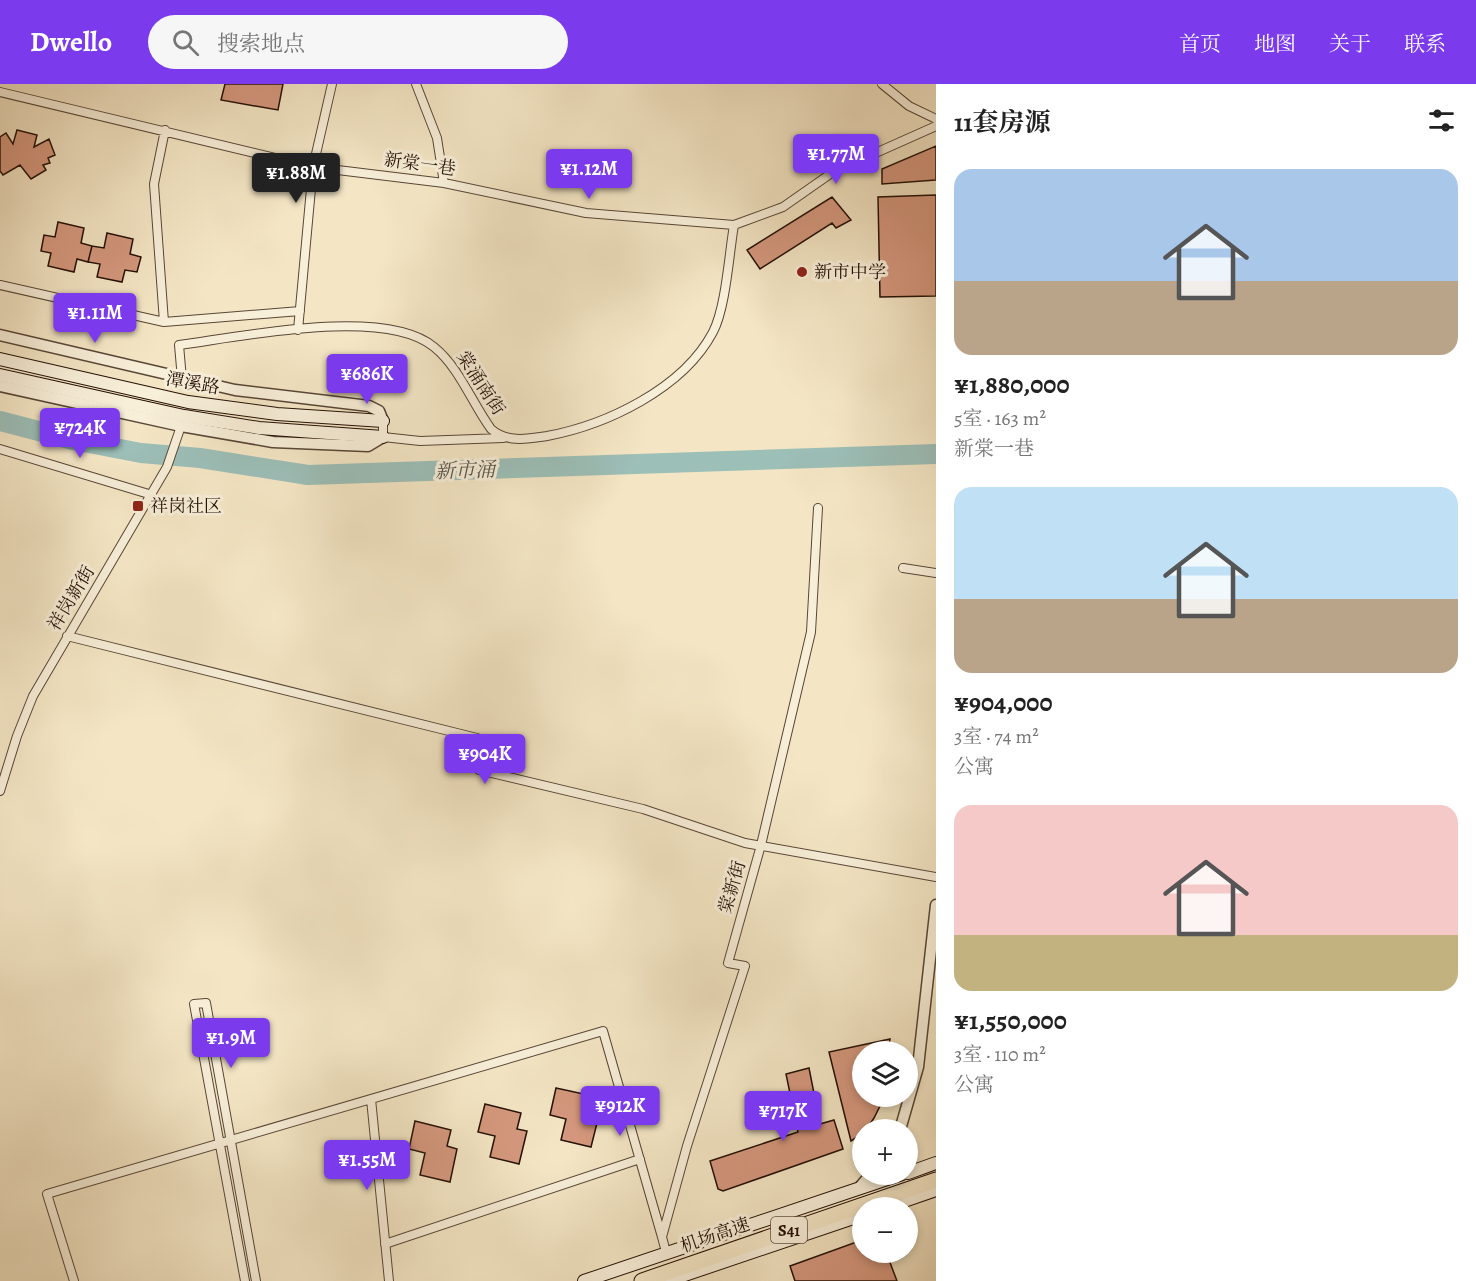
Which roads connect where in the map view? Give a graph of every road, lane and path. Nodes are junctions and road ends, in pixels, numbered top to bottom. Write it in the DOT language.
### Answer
graph roads {
  1 [pos="332,84"];
  2 [pos="416,84"];
  3 [pos="882,84"];
  4 [pos="0,92"];
  5 [pos="936,119"];
  6 [pos="936,126"];
  7 [pos="165,130"];
  8 [pos="313,167"];
  9 [pos="444,183"];
  10 [pos="734,225"];
  11 [pos="0,285"];
  12 [pos="300,311"];
  13 [pos="164,322"];
  14 [pos="298,330"];
  15 [pos="0,335"];
  16 [pos="0,360"];
  17 [pos="0,375"];
  18 [pos="182,379"];
  19 [pos="0,386"];
  20 [pos="384,421"];
  21 [pos="181,426"];
  22 [pos="383,437"];
  23 [pos="506,438"];
  24 [pos="0,449"];
  25 [pos="152,495"];
  26 [pos="818,508"];
  27 [pos="903,568"];
  28 [pos="936,573"];
  29 [pos="67,636"];
  30 [pos="0,791"];
  31 [pos="761,845"];
  32 [pos="936,876"];
  33 [pos="936,905"];
  34 [pos="371,1099"];
  35 [pos="903,1119"];
  36 [pos="230,1140"];
  37 [pos="220,1143"];
  38 [pos="640,1159"];
  39 [pos="936,1163"];
  40 [pos="918,1169"];
  41 [pos="936,1180"];
  42 [pos="862,1185"];
  43 [pos="869,1185"];
  44 [pos="860,1188"];
  45 [pos="936,1190"];
  46 [pos="916,1197"];
  47 [pos="852,1218"];
  48 [pos="662,1237"];
  49 [pos="385,1244"];
  50 [pos="666,1252"];
  51 [pos="74,1281"];
  52 [pos="244,1281"];
  53 [pos="256,1281"];
  54 [pos="388,1281"];
  55 [pos="584,1281"];
  56 [pos="642,1281"];
  57 [pos="667,1281"];
  1 -- 8 [label="street"];
  2 -- 9 [label="street"];
  3 -- 5 [label="street"];
  4 -- 7 [label="street, 新棠一巷"];
  6 -- 10 [label="street"];
  7 -- 8 [label="street, 新棠一巷"];
  7 -- 13 [label="street"];
  8 -- 9 [label="street, 新棠一巷"];
  8 -- 12 [label="street"];
  9 -- 10 [label="street, 新棠一巷"];
  10 -- 23 [label="street, 棠涌南街"];
  11 -- 13 [label="street"];
  12 -- 13 [label="street"];
  12 -- 14 [label="street"];
  14 -- 18 [label="street, 棠涌南街"];
  14 -- 23 [label="street, 棠涌南街"];
  15 -- 18 [label="street"];
  16 -- 20 [label="main road, 潭溪路"];
  17 -- 22 [label="main road, 潭溪路"];
  18 -- 20 [label="street"];
  19 -- 21 [label="street"];
  20 -- 22 [label="street"];
  21 -- 22 [label="street"];
  21 -- 25 [label="street, 祥岗新街"];
  22 -- 23 [label="street"];
  24 -- 25 [label="street"];
  25 -- 29 [label="street, 祥岗新街"];
  26 -- 31 [label="street, 棠新街"];
  27 -- 28 [label="street"];
  29 -- 30 [label="street, 祥岗新街"];
  29 -- 31 [label="street"];
  31 -- 32 [label="street"];
  31 -- 48 [label="street, 棠新街"];
  33 -- 35 [label="street"];
  34 -- 36 [label="street"];
  34 -- 38 [label="street"];
  34 -- 49 [label="street"];
  36 -- 37 [label="street"];
  36 -- 37 [label="street"];
  36 -- 53 [label="street"];
  37 -- 51 [label="street"];
  37 -- 52 [label="street"];
  38 -- 48 [label="street"];
  38 -- 49 [label="street"];
  39 -- 40 [label="main road"];
  41 -- 56 [label="highway, 机场高速 / S41"];
  42 -- 44 [label="street"];
  43 -- 44 [label="main road"];
  44 -- 50 [label="main road"];
  45 -- 46 [label="main road"];
  47 -- 57 [label="main road"];
  48 -- 50 [label="street"];
  49 -- 54 [label="street"];
  50 -- 55 [label="main road"];
}
